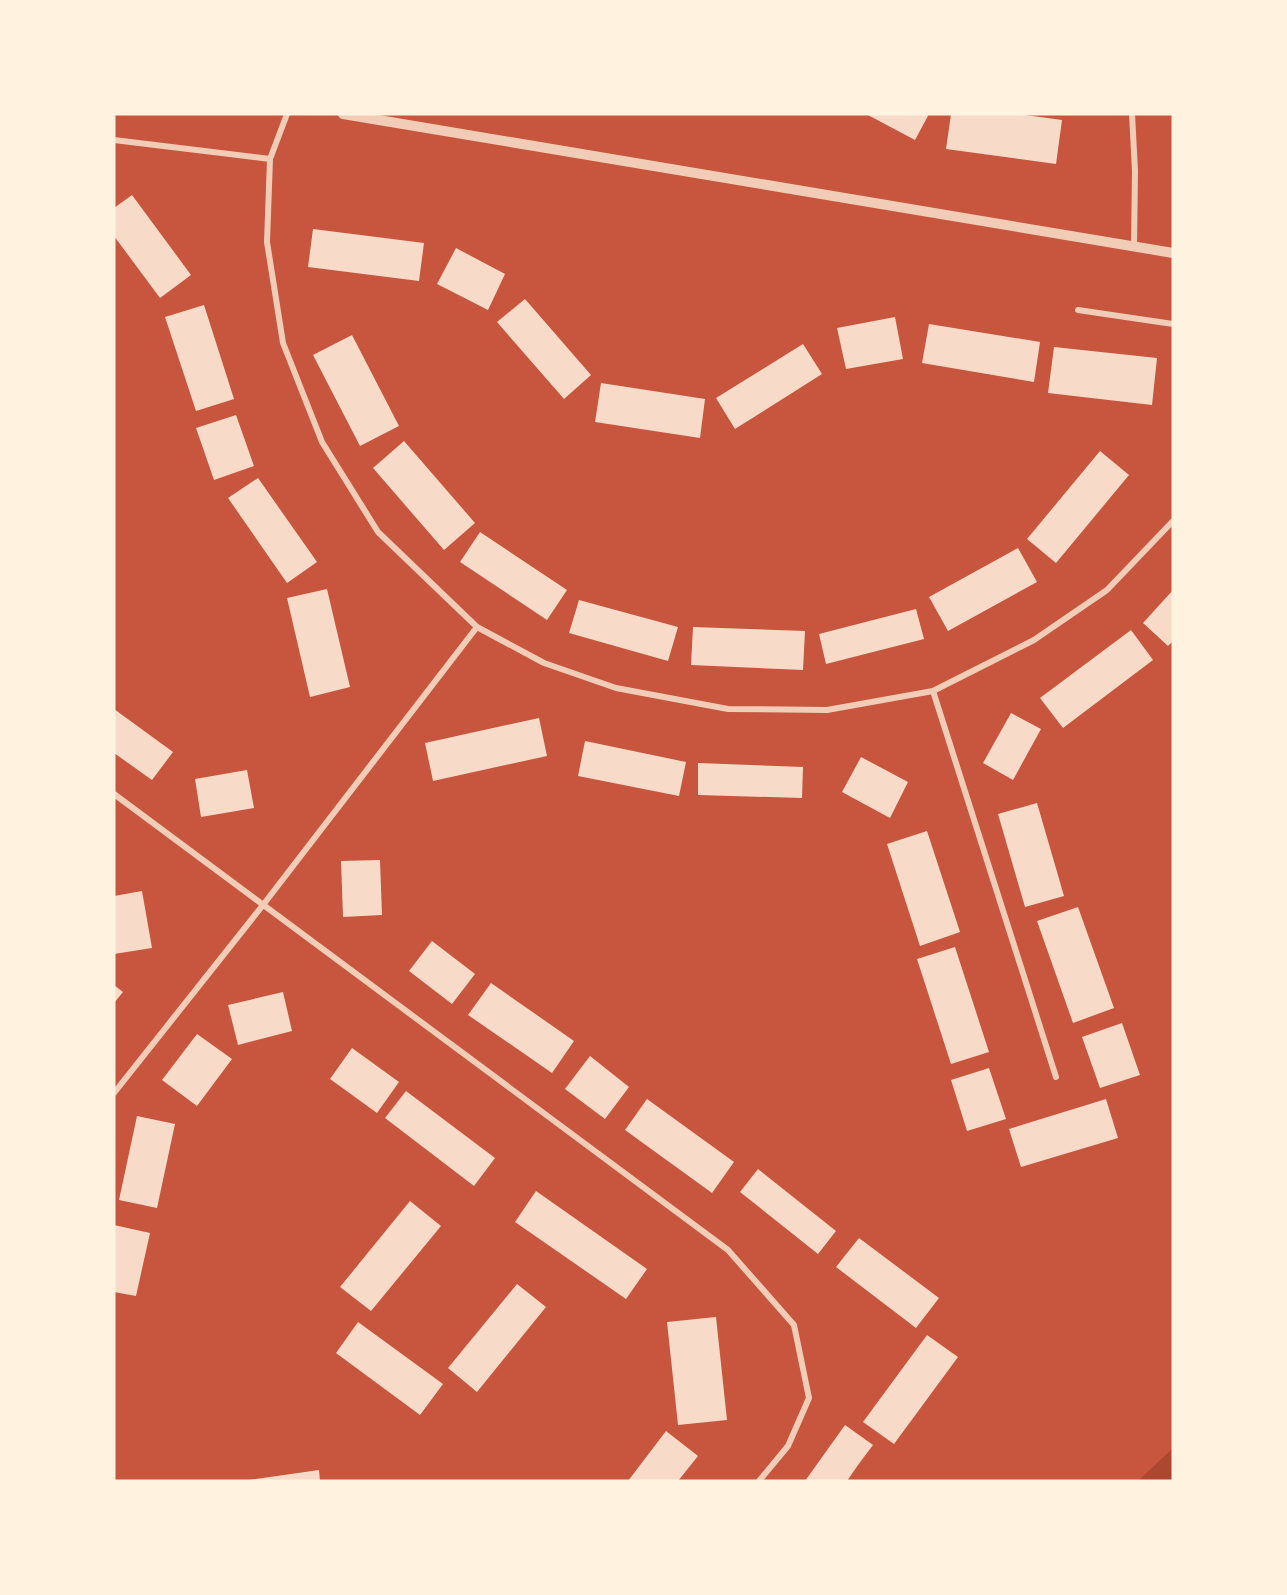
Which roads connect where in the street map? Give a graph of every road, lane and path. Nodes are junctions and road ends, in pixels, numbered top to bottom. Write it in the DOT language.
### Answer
graph roads {
  1 [pos="287,114"];
  2 [pos="343,114"];
  3 [pos="1132,114"];
  4 [pos="114,140"];
  5 [pos="270,159"];
  6 [pos="1134,246"];
  7 [pos="1173,253"];
  8 [pos="1078,310"];
  9 [pos="1173,324"];
  10 [pos="1173,521"];
  11 [pos="477,627"];
  12 [pos="933,691"];
  13 [pos="114,794"];
  14 [pos="263,905"];
  15 [pos="1056,1077"];
  16 [pos="114,1093"];
  17 [pos="759,1481"];
  1 -- 5 [label="street"];
  2 -- 6 [label="street"];
  3 -- 6 [label="street"];
  4 -- 5 [label="street"];
  5 -- 11 [label="street"];
  6 -- 7 [label="street"];
  8 -- 9 [label="street"];
  10 -- 12 [label="street"];
  11 -- 12 [label="street"];
  11 -- 14 [label="street"];
  12 -- 15 [label="street"];
  13 -- 14 [label="street"];
  14 -- 16 [label="street"];
  14 -- 17 [label="street"];
}
